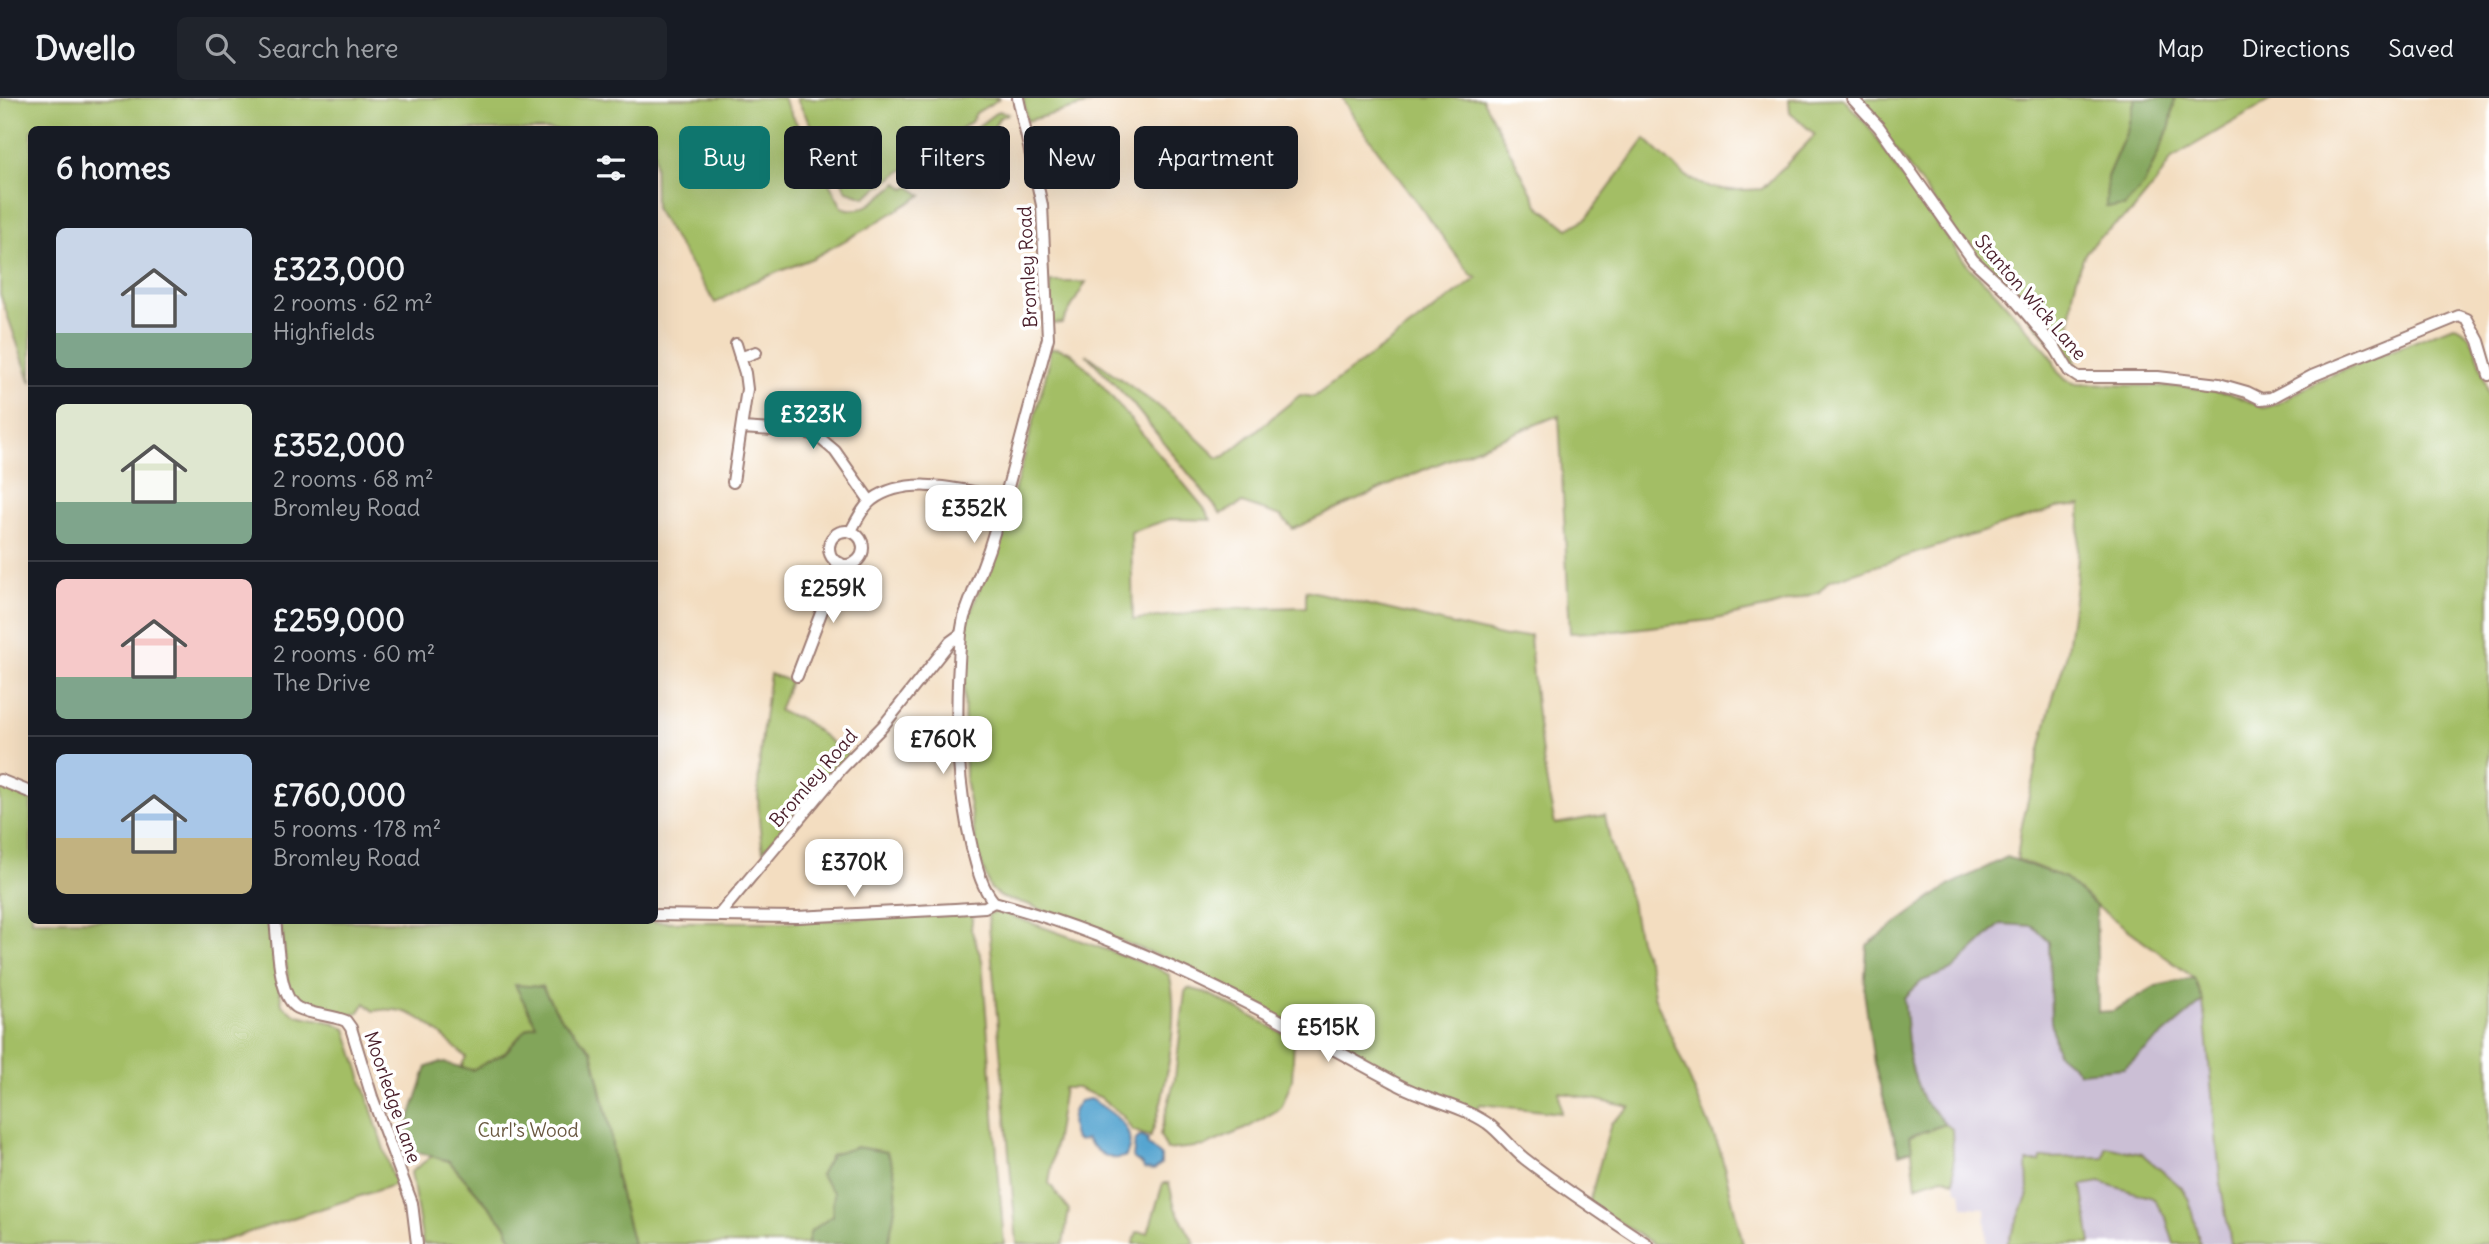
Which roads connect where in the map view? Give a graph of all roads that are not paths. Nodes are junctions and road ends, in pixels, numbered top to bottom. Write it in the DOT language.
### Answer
graph roads {
  1 [pos="1018,98"];
  2 [pos="1852,98"];
  3 [pos="736,344"];
  4 [pos="756,352"];
  5 [pos="740,358"];
  6 [pos="2489,375"];
  7 [pos="742,428"];
  8 [pos="733,482"];
  9 [pos="1004,498"];
  10 [pos="870,501"];
  11 [pos="851,531"];
  12 [pos="840,564"];
  13 [pos="961,634"];
  14 [pos="797,676"];
  15 [pos="0,779"];
  16 [pos="28,791"];
  17 [pos="994,902"];
  18 [pos="658,915"];
  19 [pos="719,915"];
  20 [pos="276,924"];
  21 [pos="417,1244"];
  22 [pos="1647,1244"];
  1 -- 9 [label="street, Bromley Road"];
  2 -- 6 [label="street, Stanton Wick Lane"];
  3 -- 5 [label="street"];
  4 -- 5 [label="street"];
  5 -- 7 [label="street"];
  7 -- 8 [label="street"];
  7 -- 10 [label="street"];
  9 -- 10 [label="street"];
  9 -- 13 [label="street, Bromley Road"];
  10 -- 11 [label="street"];
  11 -- 12 [label="street"];
  11 -- 12 [label="street"];
  12 -- 14 [label="street"];
  13 -- 17 [label="street, Bromley Road"];
  13 -- 19 [label="street, Bromley Road"];
  15 -- 16 [label="street"];
  17 -- 19 [label="street"];
  17 -- 22 [label="street"];
  18 -- 19 [label="street"];
  20 -- 21 [label="street, Moorledge Lane"];
}
